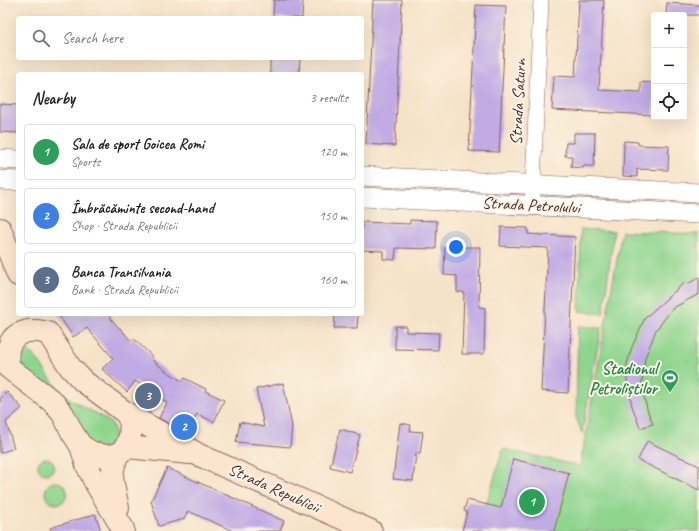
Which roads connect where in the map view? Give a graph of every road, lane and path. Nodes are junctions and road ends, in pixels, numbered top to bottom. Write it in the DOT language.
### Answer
graph roads {
  1 [pos="542,0"];
  2 [pos="0,159"];
  3 [pos="16,160"];
  4 [pos="364,176"];
  5 [pos="0,180"];
  6 [pos="16,181"];
  7 [pos="533,185"];
  8 [pos="699,193"];
  9 [pos="364,197"];
  10 [pos="532,205"];
  11 [pos="699,214"];
  12 [pos="0,229"];
  13 [pos="16,270"];
  14 [pos="38,316"];
  15 [pos="13,329"];
  16 [pos="48,334"];
  17 [pos="4,365"];
  18 [pos="126,413"];
  19 [pos="81,446"];
  20 [pos="151,449"];
  21 [pos="121,451"];
  22 [pos="199,454"];
  23 [pos="113,488"];
  24 [pos="123,530"];
  25 [pos="371,531"];
  1 -- 7 [label="street, Strada Saturn"];
  2 -- 3 [label="street"];
  4 -- 7 [label="street, Strada Petrolului"];
  5 -- 6 [label="street"];
  7 -- 8 [label="street, Strada Petrolului"];
  7 -- 10 [label="street, Strada Saturn"];
  9 -- 10 [label="street, Strada Petrolului"];
  10 -- 11 [label="street, Strada Petrolului"];
  12 -- 13 [label="main road"];
  14 -- 16 [label="main road, Strada Republicii"];
  15 -- 16 [label="main road"];
  15 -- 17 [label="main road"];
  16 -- 18 [label="main road, Strada Republicii"];
  17 -- 19 [label="main road"];
  18 -- 21 [label="main road"];
  18 -- 22 [label="main road, Strada Republicii"];
  19 -- 21 [label="main road, Strada Republicii"];
  19 -- 24 [label="main road"];
  20 -- 21 [label="main road, Strada Republicii"];
  20 -- 22 [label="main road, Strada Republicii"];
  20 -- 23 [label="main road"];
  21 -- 23 [label="main road"];
  22 -- 25 [label="main road, Strada Republicii"];
  23 -- 24 [label="main road"];
}
